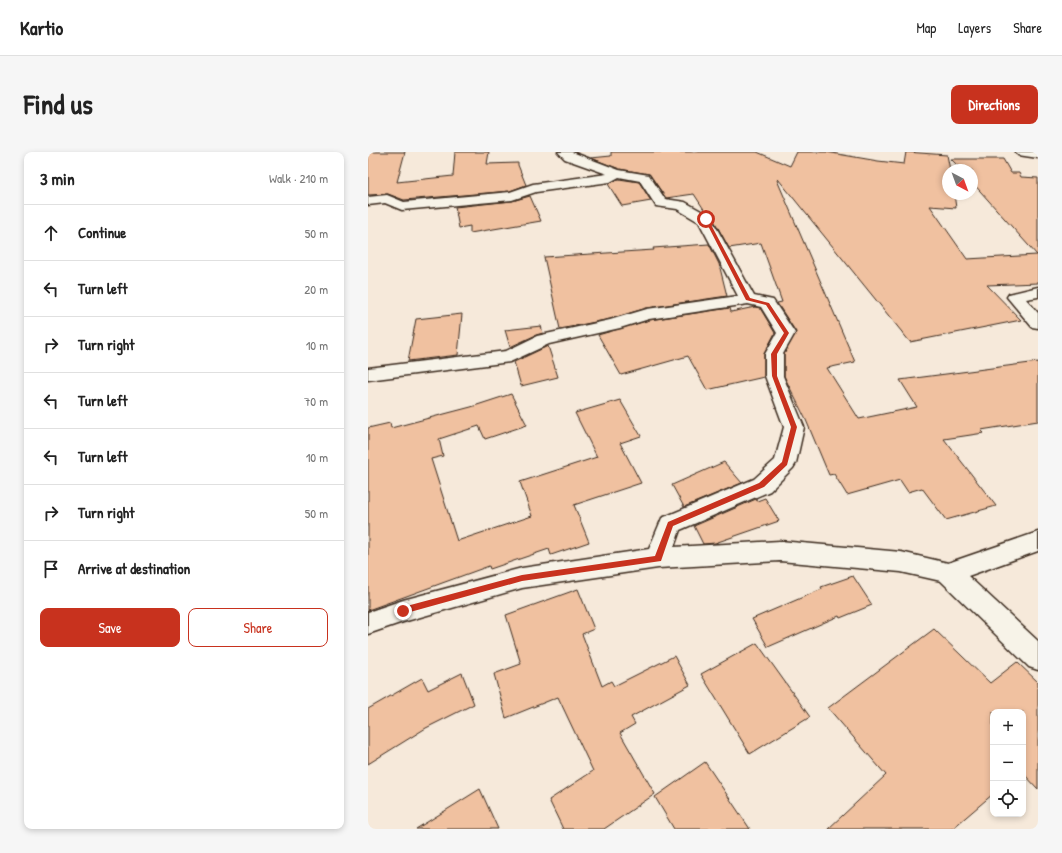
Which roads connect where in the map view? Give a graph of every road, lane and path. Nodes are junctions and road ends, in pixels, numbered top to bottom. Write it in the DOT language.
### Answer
graph roads {
  1 [pos="564,152"];
  2 [pos="1022,152"];
  3 [pos="1038,154"];
  4 [pos="616,173"];
  5 [pos="368,201"];
  6 [pos="1038,292"];
  7 [pos="748,299"];
  8 [pos="1038,323"];
  9 [pos="368,374"];
  10 [pos="1038,541"];
  11 [pos="658,558"];
  12 [pos="948,573"];
  13 [pos="368,623"];
  14 [pos="1038,658"];
  1 -- 4 [label="street"];
  2 -- 3 [label="street"];
  4 -- 5 [label="street"];
  4 -- 7 [label="street"];
  6 -- 8 [label="street"];
  7 -- 9 [label="street"];
  7 -- 11 [label="street"];
  10 -- 12 [label="street"];
  11 -- 12 [label="street"];
  11 -- 13 [label="street"];
  12 -- 14 [label="street"];
}
